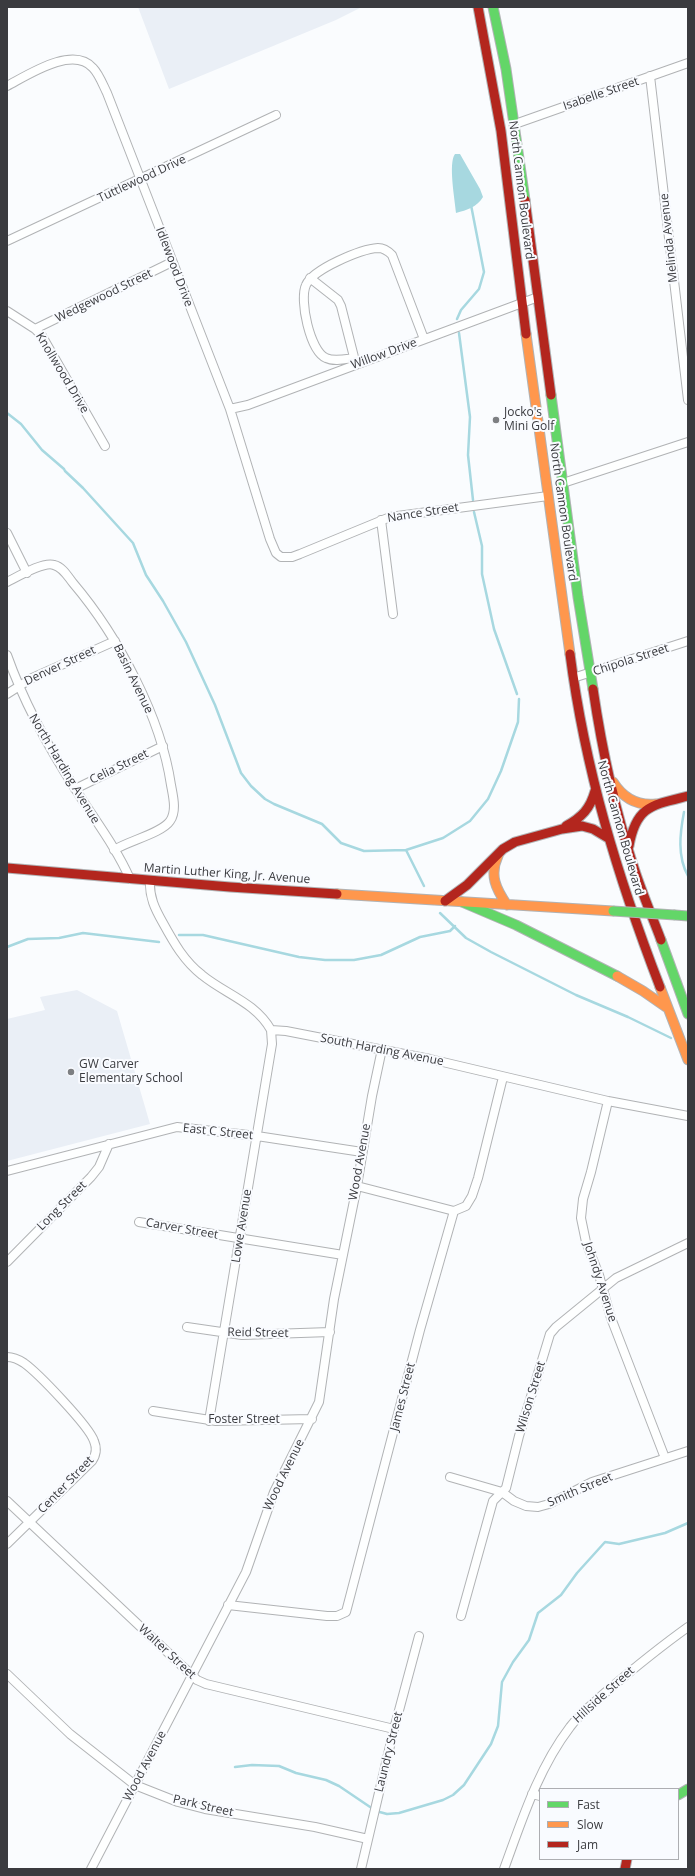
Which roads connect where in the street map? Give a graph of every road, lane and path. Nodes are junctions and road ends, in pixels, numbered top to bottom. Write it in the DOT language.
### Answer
graph roads {
  1 [pos="478,7"];
  2 [pos="493,7"];
  3 [pos="688,63"];
  4 [pos="650,76"];
  5 [pos="7,86"];
  6 [pos="276,114"];
  7 [pos="515,124"];
  8 [pos="140,180"];
  9 [pos="7,242"];
  10 [pos="172,262"];
  11 [pos="310,278"];
  12 [pos="538,297"];
  13 [pos="523,302"];
  14 [pos="7,311"];
  15 [pos="35,329"];
  16 [pos="424,339"];
  17 [pos="355,361"];
  18 [pos="688,400"];
  19 [pos="230,410"];
  20 [pos="688,442"];
  21 [pos="105,446"];
  22 [pos="563,483"];
  23 [pos="548,496"];
  24 [pos="381,520"];
  25 [pos="7,533"];
  26 [pos="281,557"];
  27 [pos="27,573"];
  28 [pos="7,582"];
  29 [pos="394,614"];
  30 [pos="115,641"];
  31 [pos="688,641"];
  32 [pos="7,655"];
  33 [pos="589,673"];
  34 [pos="573,678"];
  35 [pos="18,686"];
  36 [pos="7,694"];
  37 [pos="163,746"];
  38 [pos="607,766"];
  39 [pos="75,789"];
  40 [pos="595,789"];
  41 [pos="685,797"];
  42 [pos="662,803"];
  43 [pos="562,829"];
  44 [pos="608,838"];
  45 [pos="114,850"];
  46 [pos="499,854"];
  47 [pos="630,854"];
  48 [pos="7,868"];
  49 [pos="130,879"];
  50 [pos="150,880"];
  51 [pos="445,901"];
  52 [pos="462,902"];
  53 [pos="507,905"];
  54 [pos="683,916"];
  55 [pos="670,969"];
  56 [pos="688,990"];
  57 [pos="668,1009"];
  58 [pos="688,1014"];
  59 [pos="271,1030"];
  60 [pos="382,1049"];
  61 [pos="688,1060"];
  62 [pos="503,1077"];
  63 [pos="608,1101"];
  64 [pos="688,1116"];
  65 [pos="257,1136"];
  66 [pos="109,1144"];
  67 [pos="362,1152"];
  68 [pos="7,1171"];
  69 [pos="357,1186"];
  70 [pos="454,1211"];
  71 [pos="138,1222"];
  72 [pos="240,1239"];
  73 [pos="688,1243"];
  74 [pos="343,1255"];
  75 [pos="7,1262"];
  76 [pos="602,1289"];
  77 [pos="187,1328"];
  78 [pos="330,1332"];
  79 [pos="223,1333"];
  80 [pos="7,1357"];
  81 [pos="153,1411"];
  82 [pos="312,1419"];
  83 [pos="209,1421"];
  84 [pos="688,1451"];
  85 [pos="665,1458"];
  86 [pos="450,1477"];
  87 [pos="502,1492"];
  88 [pos="7,1501"];
  89 [pos="29,1523"];
  90 [pos="7,1544"];
  91 [pos="228,1605"];
  92 [pos="462,1616"];
  93 [pos="688,1627"];
  94 [pos="419,1636"];
  95 [pos="7,1674"];
  96 [pos="193,1676"];
  97 [pos="394,1729"];
  98 [pos="135,1785"];
  99 [pos="688,1789"];
  100 [pos="679,1794"];
  101 [pos="536,1795"];
  102 [pos="368,1839"];
  103 [pos="91,1869"];
  104 [pos="361,1869"];
  105 [pos="504,1869"];
  1 -- 13 [label="main road, North Cannon Boulevard"];
  2 -- 7 [label="main road, North Cannon Boulevard"];
  3 -- 4 [label="street, Isabelle Street"];
  4 -- 7 [label="street, Isabelle Street"];
  4 -- 18 [label="street, Melinda Avenue"];
  5 -- 8 [label="street, Idlewood Drive"];
  6 -- 8 [label="street, Tuttlewood Drive"];
  7 -- 12 [label="main road, North Cannon Boulevard"];
  8 -- 9 [label="street, Tuttlewood Drive"];
  8 -- 10 [label="street, Idlewood Drive"];
  10 -- 15 [label="street, Wedgewood Street"];
  10 -- 19 [label="street, Idlewood Drive"];
  11 -- 16 [label="street"];
  11 -- 17 [label="street"];
  11 -- 17 [label="street"];
  12 -- 13 [label="street, Willow Drive"];
  12 -- 22 [label="main road, North Cannon Boulevard"];
  13 -- 16 [label="street, Willow Drive"];
  13 -- 23 [label="main road, North Cannon Boulevard"];
  14 -- 15 [label="street, Knollwood Drive"];
  15 -- 21 [label="street, Knollwood Drive"];
  16 -- 17 [label="street, Willow Drive"];
  17 -- 19 [label="street, Willow Drive"];
  19 -- 26 [label="street, Idlewood Drive"];
  20 -- 22 [label="street"];
  22 -- 33 [label="main road, North Cannon Boulevard"];
  23 -- 24 [label="street, Nance Street"];
  23 -- 34 [label="main road, North Cannon Boulevard"];
  24 -- 26 [label="street, Nance Street"];
  24 -- 29 [label="street"];
  25 -- 27 [label="street"];
  27 -- 28 [label="street, Basin Avenue"];
  27 -- 30 [label="street, Basin Avenue"];
  30 -- 35 [label="street, Denver Street"];
  30 -- 37 [label="street, Basin Avenue"];
  31 -- 33 [label="street, Chipola Street"];
  32 -- 35 [label="street, North Harding Avenue"];
  33 -- 34 [label="street, Chipola Street"];
  33 -- 38 [label="main road, North Cannon Boulevard"];
  34 -- 40 [label="main road, North Cannon Boulevard"];
  35 -- 36 [label="street, Denver Street"];
  35 -- 39 [label="street, North Harding Avenue"];
  37 -- 39 [label="street, Celia Street"];
  37 -- 45 [label="street, Basin Avenue"];
  38 -- 42 [label="main road"];
  38 -- 47 [label="main road, North Cannon Boulevard"];
  39 -- 45 [label="street, North Harding Avenue"];
  40 -- 43 [label="main road"];
  40 -- 44 [label="main road, North Cannon Boulevard"];
  41 -- 42 [label="main road"];
  42 -- 47 [label="main road"];
  43 -- 44 [label="main road"];
  43 -- 46 [label="main road"];
  44 -- 57 [label="main road, North Cannon Boulevard"];
  45 -- 49 [label="street, North Harding Avenue"];
  46 -- 51 [label="main road"];
  46 -- 53 [label="main road"];
  47 -- 55 [label="main road, North Cannon Boulevard"];
  48 -- 49 [label="main road, Martin Luther King, Jr. Avenue"];
  49 -- 50 [label="main road, Martin Luther King, Jr. Avenue"];
  50 -- 51 [label="main road, Martin Luther King, Jr. Avenue"];
  50 -- 59 [label="street"];
  51 -- 52 [label="main road, Martin Luther King, Jr. Avenue"];
  52 -- 53 [label="main road"];
  52 -- 57 [label="main road"];
  53 -- 54 [label="main road, bridge"];
  55 -- 56 [label="main road"];
  55 -- 58 [label="main road"];
  57 -- 61 [label="main road, North Cannon Boulevard"];
  59 -- 60 [label="street, South Harding Avenue"];
  59 -- 65 [label="street, Lowe Avenue"];
  60 -- 62 [label="street, South Harding Avenue"];
  60 -- 67 [label="street, Wood Avenue"];
  62 -- 63 [label="street, South Harding Avenue"];
  62 -- 70 [label="street"];
  63 -- 64 [label="street, South Harding Avenue"];
  63 -- 76 [label="street, Johndy Avenue"];
  65 -- 66 [label="street, East C Street"];
  65 -- 67 [label="street, East C Street"];
  65 -- 72 [label="street, Lowe Avenue"];
  66 -- 68 [label="street, East C Street"];
  66 -- 75 [label="street, Long Street"];
  67 -- 69 [label="street, Wood Avenue"];
  69 -- 70 [label="street"];
  69 -- 74 [label="street, Wood Avenue"];
  70 -- 91 [label="street, James Street"];
  71 -- 72 [label="street, Carver Street"];
  72 -- 74 [label="street, Carver Street"];
  72 -- 79 [label="street, Lowe Avenue"];
  73 -- 76 [label="street, Wilson Street"];
  74 -- 78 [label="street, Wood Avenue"];
  76 -- 85 [label="street, Johndy Avenue"];
  76 -- 87 [label="street, Wilson Street"];
  77 -- 79 [label="street, Reid Street"];
  78 -- 79 [label="street, Reid Street"];
  78 -- 82 [label="street, Wood Avenue"];
  79 -- 83 [label="street, Lowe Avenue"];
  80 -- 89 [label="street, Center Street"];
  81 -- 83 [label="street, Foster Street"];
  82 -- 83 [label="street, Foster Street"];
  82 -- 91 [label="street, Wood Avenue"];
  84 -- 85 [label="street, Smith Street"];
  85 -- 87 [label="street, Smith Street"];
  86 -- 87 [label="street, Smith Street"];
  87 -- 92 [label="street, Wilson Street"];
  88 -- 89 [label="street, Walter Street"];
  89 -- 90 [label="street, Center Street"];
  89 -- 96 [label="street, Walter Street"];
  91 -- 96 [label="street, Wood Avenue"];
  93 -- 101 [label="street, Hillside Street"];
  94 -- 97 [label="street, Laundry Street"];
  95 -- 98 [label="street, Park Street"];
  96 -- 97 [label="street, Walter Street"];
  96 -- 98 [label="street, Wood Avenue"];
  97 -- 102 [label="street, Laundry Street"];
  98 -- 102 [label="street, Park Street"];
  98 -- 103 [label="street, Wood Avenue"];
  99 -- 100 [label="main road"];
  101 -- 105 [label="street, Hillside Street"];
  102 -- 104 [label="street, Laundry Street"];
}
